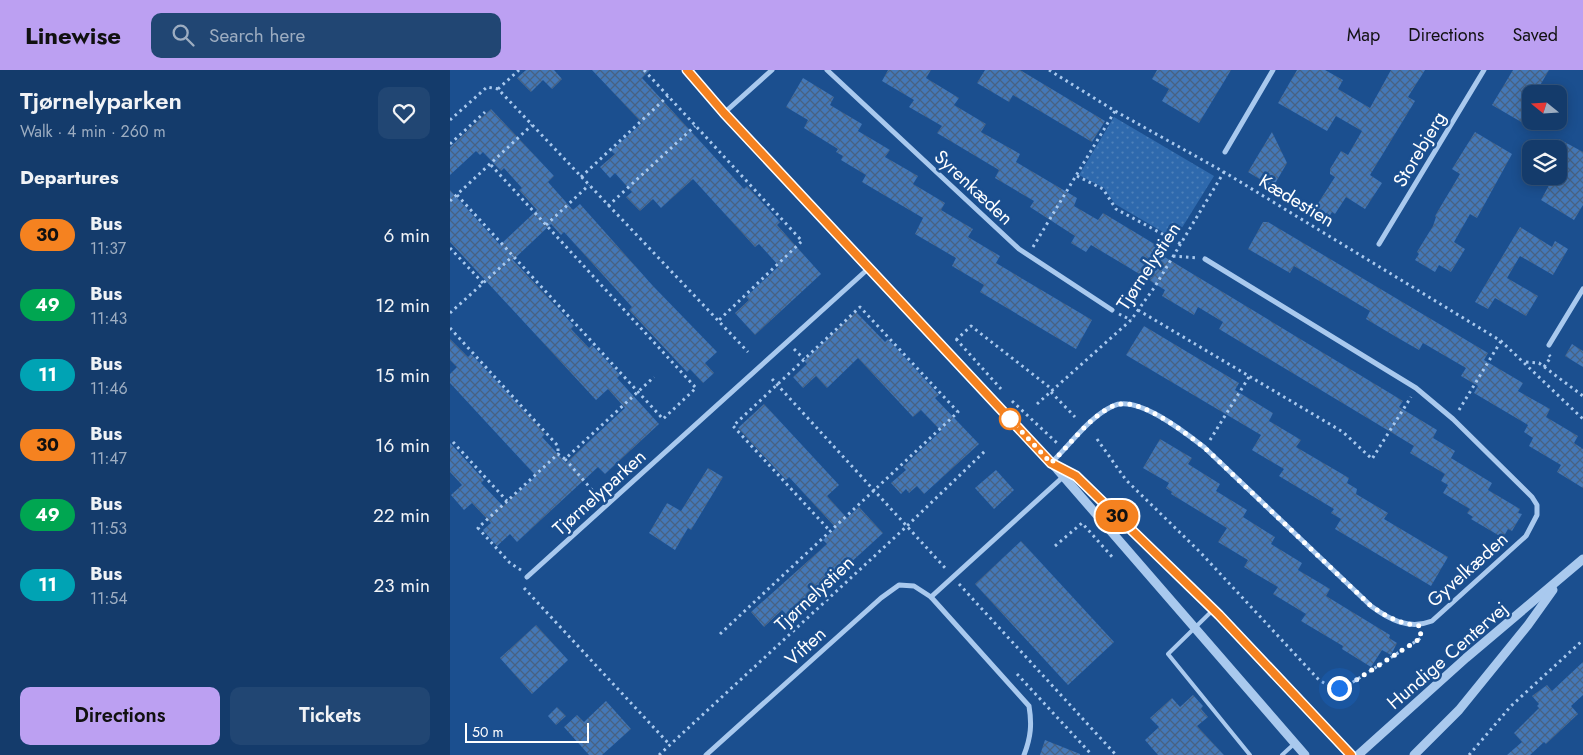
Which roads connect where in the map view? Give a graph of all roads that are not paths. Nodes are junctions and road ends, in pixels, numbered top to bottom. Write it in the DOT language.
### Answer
graph roads {
  1 [pos="687,70"];
  2 [pos="772,70"];
  3 [pos="827,70"];
  4 [pos="1273,70"];
  5 [pos="1484,70"];
  6 [pos="724,113"];
  7 [pos="1224,152"];
  8 [pos="1379,244"];
  9 [pos="1205,259"];
  10 [pos="869,268"];
  11 [pos="1582,292"];
  12 [pos="1112,310"];
  13 [pos="1549,345"];
  14 [pos="1051,463"];
  15 [pos="1066,474"];
  16 [pos="1583,559"];
  17 [pos="527,577"];
  18 [pos="1559,581"];
  19 [pos="931,597"];
  20 [pos="1213,610"];
  21 [pos="1195,625"];
  22 [pos="1294,744"];
  23 [pos="706,755"];
  24 [pos="1024,755"];
  25 [pos="1250,755"];
  26 [pos="1282,755"];
  27 [pos="1305,755"];
  28 [pos="1351,755"];
  29 [pos="1358,755"];
  30 [pos="1414,755"];
  1 -- 6 [label="street"];
  2 -- 6 [label="street"];
  3 -- 12 [label="street, Syrenkæden"];
  4 -- 7 [label="street"];
  5 -- 8 [label="street, Storebjerg"];
  6 -- 10 [label="street"];
  9 -- 14 [label="street, Gyvelkæden"];
  10 -- 14 [label="street"];
  10 -- 17 [label="street, Tjørnelyparken"];
  11 -- 13 [label="street"];
  14 -- 15 [label="street"];
  15 -- 19 [label="street"];
  15 -- 20 [label="street"];
  15 -- 21 [label="street"];
  16 -- 18 [label="street, Hundige Centervej"];
  18 -- 29 [label="street, Hundige Centervej"];
  18 -- 30 [label="street, Hundige Centervej"];
  19 -- 23 [label="street, Viften"];
  19 -- 24 [label="street, Viften"];
  20 -- 21 [label="lane"];
  20 -- 28 [label="street"];
  21 -- 22 [label="street"];
  21 -- 25 [label="lane"];
  22 -- 26 [label="lane"];
  22 -- 27 [label="street"];
}
